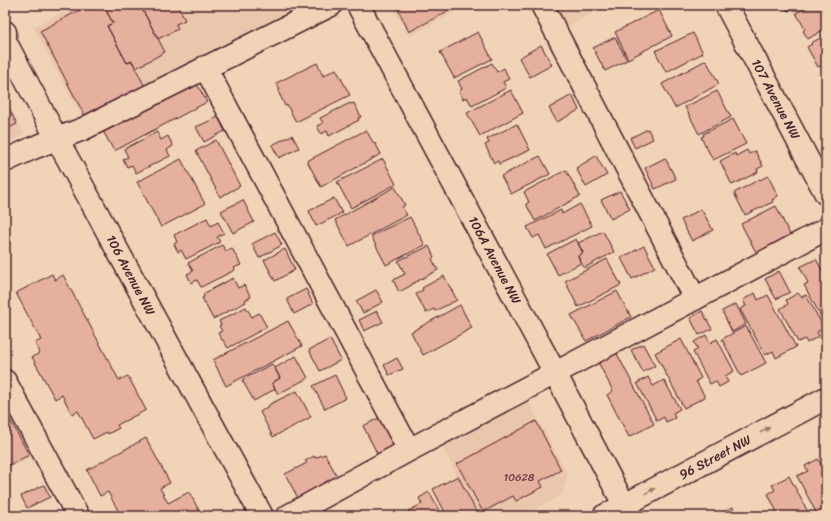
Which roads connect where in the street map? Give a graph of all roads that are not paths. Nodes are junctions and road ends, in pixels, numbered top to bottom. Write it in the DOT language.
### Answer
graph roads {
  1 [pos="331,5"];
  2 [pos="358,5"];
  3 [pos="542,5"];
  4 [pos="726,5"];
  5 [pos="5,32"];
  6 [pos="206,67"];
  7 [pos="57,139"];
  8 [pos="5,161"];
  9 [pos="826,194"];
  10 [pos="826,229"];
  11 [pos="695,299"];
  12 [pos="555,373"];
  13 [pos="5,381"];
  14 [pos="826,398"];
  15 [pos="409,450"];
  16 [pos="627,510"];
  17 [pos="78,516"];
  18 [pos="262,516"];
  19 [pos="288,516"];
  20 [pos="604,516"];
  1 -- 6 [label="street"];
  2 -- 12 [label="street, 106A Avenue NW"];
  3 -- 11 [label="street"];
  4 -- 9 [label="street, 107 Avenue NW"];
  5 -- 7 [label="street, 106 Avenue NW"];
  6 -- 7 [label="street"];
  6 -- 15 [label="street"];
  7 -- 8 [label="street"];
  7 -- 18 [label="street, 106 Avenue NW"];
  10 -- 11 [label="street"];
  11 -- 12 [label="street"];
  12 -- 15 [label="street"];
  12 -- 16 [label="street, 106A Avenue NW"];
  13 -- 17 [label="street"];
  16 -- 14 [label="street, 96 Street NW, one-way"];
  15 -- 19 [label="street"];
  16 -- 20 [label="street, 96 Street NW"];
}
